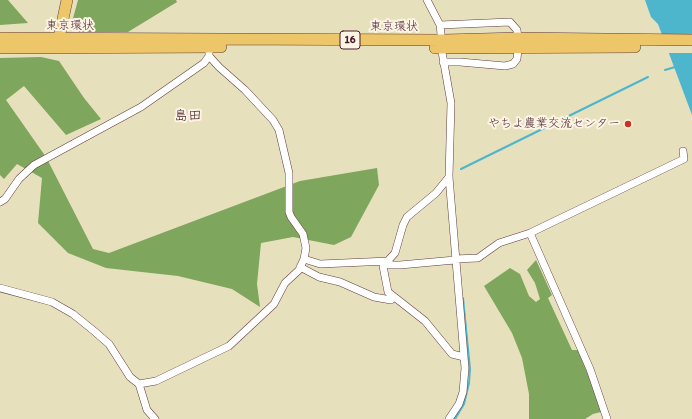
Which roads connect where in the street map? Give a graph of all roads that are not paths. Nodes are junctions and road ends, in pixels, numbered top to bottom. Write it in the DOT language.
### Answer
graph roads {
  1 [pos="67,0"];
  2 [pos="427,0"];
  3 [pos="440,25"];
  4 [pos="441,34"];
  5 [pos="0,38"];
  6 [pos="692,40"];
  7 [pos="291,43"];
  8 [pos="518,43"];
  9 [pos="58,44"];
  10 [pos="195,44"];
  11 [pos="644,44"];
  12 [pos="0,48"];
  13 [pos="692,48"];
  14 [pos="209,51"];
  15 [pos="442,52"];
  16 [pos="443,62"];
  17 [pos="683,151"];
  18 [pos="449,177"];
  19 [pos="0,202"];
  20 [pos="530,233"];
  21 [pos="304,259"];
  22 [pos="455,260"];
  23 [pos="388,262"];
  24 [pos="300,267"];
  25 [pos="0,288"];
  26 [pos="393,297"];
  27 [pos="464,357"];
  28 [pos="139,384"];
  29 [pos="155,419"];
  30 [pos="449,419"];
  31 [pos="607,419"];
  1 -- 9 [label="main road"];
  2 -- 3 [label="street"];
  3 -- 4 [label="street"];
  3 -- 8 [label="street"];
  5 -- 9 [label="main road, 東京環状 / 16"];
  6 -- 11 [label="main road, 東京環状 / 16"];
  7 -- 8 [label="main road, 東京環状 / 16"];
  7 -- 10 [label="main road, 東京環状 / 16"];
  7 -- 14 [label="main road, 東京環状 / 16"];
  8 -- 11 [label="main road, 東京環状 / 16"];
  8 -- 16 [label="street"];
  9 -- 10 [label="main road, 東京環状 / 16"];
  9 -- 12 [label="main road, 東京環状 / 16"];
  10 -- 14 [label="main road, 東京環状 / 16"];
  11 -- 13 [label="main road, 東京環状 / 16"];
  14 -- 19 [label="street"];
  14 -- 21 [label="street"];
  15 -- 16 [label="street"];
  16 -- 18 [label="street"];
  17 -- 20 [label="street"];
  18 -- 22 [label="street"];
  18 -- 23 [label="street"];
  20 -- 22 [label="street"];
  20 -- 31 [label="street"];
  21 -- 23 [label="street"];
  21 -- 24 [label="street"];
  22 -- 23 [label="street"];
  22 -- 27 [label="street"];
  23 -- 26 [label="street"];
  24 -- 26 [label="street"];
  24 -- 28 [label="street"];
  25 -- 28 [label="street"];
  26 -- 27 [label="street"];
  27 -- 30 [label="street"];
  28 -- 29 [label="street"];
}
